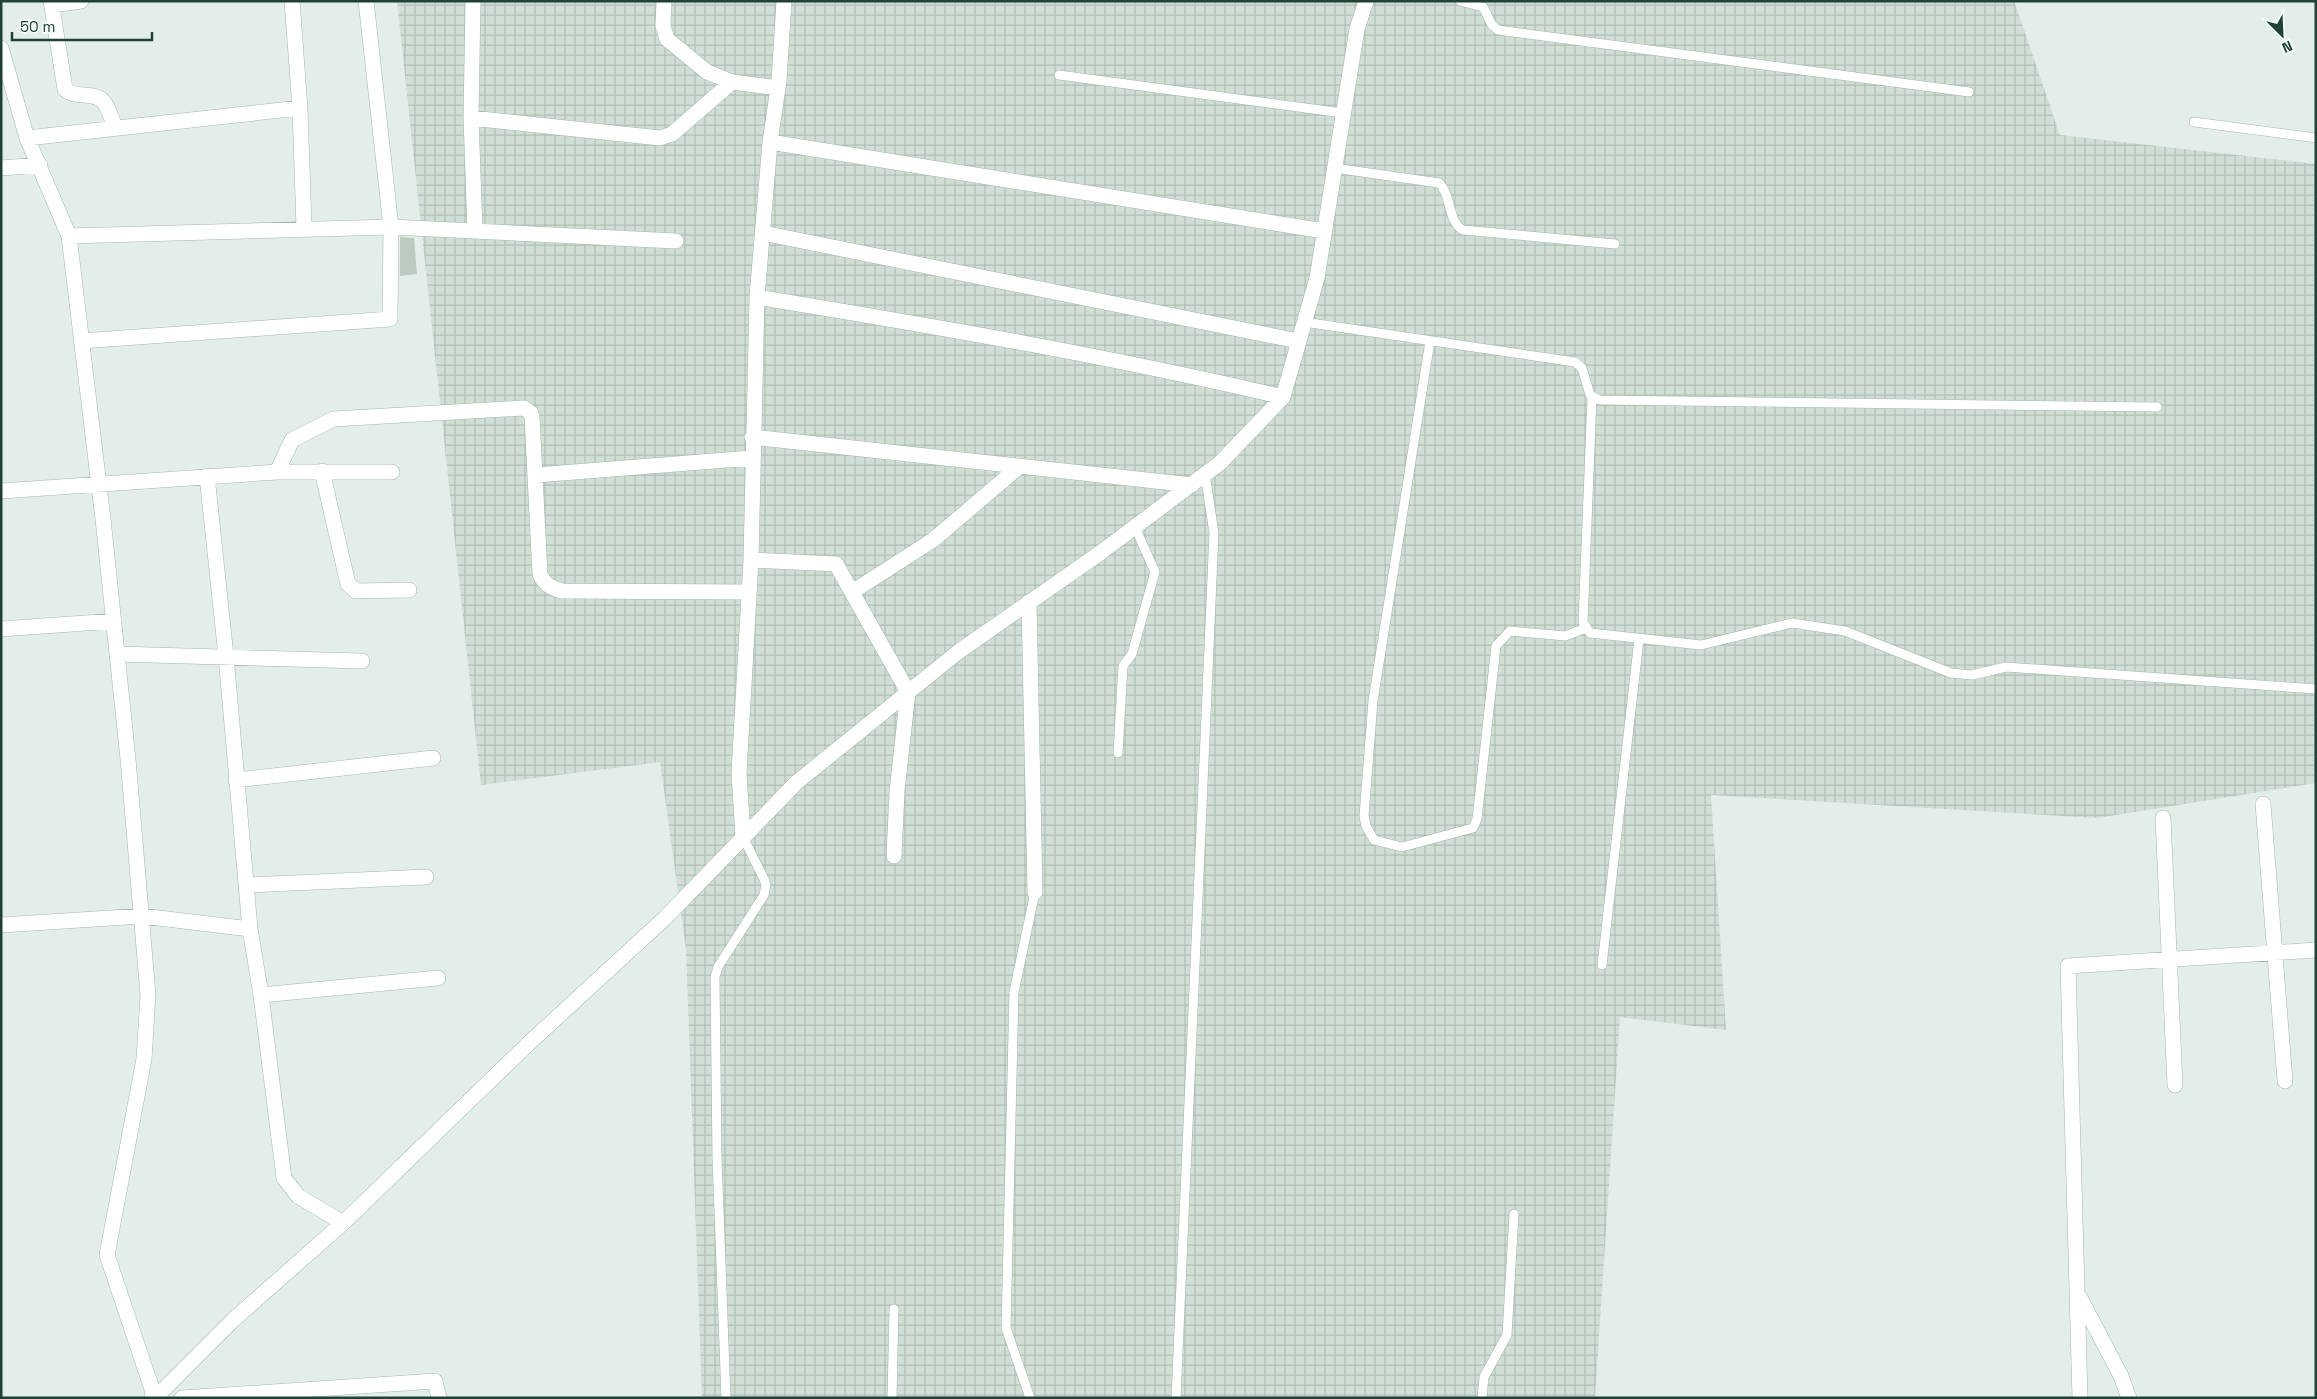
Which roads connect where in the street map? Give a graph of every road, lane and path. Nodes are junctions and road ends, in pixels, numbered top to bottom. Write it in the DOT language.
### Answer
graph roads {
  1 [pos="81,1"];
  2 [pos="292,1"];
  3 [pos="366,1"];
  4 [pos="473,1"];
  5 [pos="664,1"];
  6 [pos="784,1"];
  7 [pos="1366,1"];
  8 [pos="1460,1"];
  9 [pos="51,3"];
  10 [pos="1,48"];
  11 [pos="1059,75"];
  12 [pos="732,82"];
  13 [pos="778,88"];
  14 [pos="1969,92"];
  15 [pos="300,108"];
  16 [pos="1343,113"];
  17 [pos="471,118"];
  18 [pos="2194,122"];
  19 [pos="115,128"];
  20 [pos="27,138"];
  21 [pos="2316,138"];
  22 [pos="770,142"];
  23 [pos="40,165"];
  24 [pos="1,168"];
  25 [pos="1334,168"];
  26 [pos="391,227"];
  27 [pos="304,228"];
  28 [pos="475,230"];
  29 [pos="1324,231"];
  30 [pos="763,233"];
  31 [pos="69,236"];
  32 [pos="676,241"];
  33 [pos="1615,244"];
  34 [pos="757,297"];
  35 [pos="1304,322"];
  36 [pos="81,341"];
  37 [pos="1298,341"];
  38 [pos="1430,341"];
  39 [pos="1283,397"];
  40 [pos="1592,398"];
  41 [pos="2157,407"];
  42 [pos="752,437"];
  43 [pos="752,458"];
  44 [pos="1020,466"];
  45 [pos="322,471"];
  46 [pos="277,472"];
  47 [pos="392,472"];
  48 [pos="1206,474"];
  49 [pos="536,475"];
  50 [pos="207,476"];
  51 [pos="99,483"];
  52 [pos="1192,485"];
  53 [pos="1,491"];
  54 [pos="1135,527"];
  55 [pos="751,560"];
  56 [pos="409,590"];
  57 [pos="749,592"];
  58 [pos="852,592"];
  59 [pos="1029,602"];
  60 [pos="114,621"];
  61 [pos="1586,628"];
  62 [pos="1,629"];
  63 [pos="1639,639"];
  64 [pos="117,654"];
  65 [pos="226,656"];
  66 [pos="362,661"];
  67 [pos="2316,689"];
  68 [pos="908,692"];
  69 [pos="1118,753"];
  70 [pos="433,758"];
  71 [pos="236,780"];
  72 [pos="2263,804"];
  73 [pos="2163,818"];
  74 [pos="743,837"];
  75 [pos="894,856"];
  76 [pos="426,876"];
  77 [pos="246,885"];
  78 [pos="1035,892"];
  79 [pos="142,916"];
  80 [pos="1,925"];
  81 [pos="250,929"];
  82 [pos="2316,950"];
  83 [pos="2274,953"];
  84 [pos="2171,960"];
  85 [pos="1602,964"];
  86 [pos="438,978"];
  87 [pos="261,995"];
  88 [pos="2285,1081"];
  89 [pos="2175,1084"];
  90 [pos="1514,1214"];
  91 [pos="344,1223"];
  92 [pos="2077,1293"];
  93 [pos="894,1309"];
  94 [pos="154,1398"];
  95 [pos="182,1398"];
  96 [pos="439,1398"];
  97 [pos="726,1398"];
  98 [pos="892,1398"];
  99 [pos="1030,1398"];
  100 [pos="1176,1398"];
  101 [pos="1482,1398"];
  102 [pos="2080,1398"];
  103 [pos="2129,1398"];
  1 -- 9 [label="street"];
  2 -- 15 [label="street"];
  3 -- 26 [label="street"];
  4 -- 17 [label="street"];
  5 -- 12 [label="street"];
  6 -- 13 [label="street"];
  7 -- 16 [label="street"];
  8 -- 14 [label="lane"];
  9 -- 19 [label="street"];
  10 -- 20 [label="street"];
  11 -- 16 [label="lane"];
  12 -- 13 [label="street"];
  12 -- 17 [label="street"];
  13 -- 22 [label="street"];
  15 -- 19 [label="street"];
  15 -- 27 [label="street"];
  16 -- 25 [label="street"];
  17 -- 28 [label="street"];
  18 -- 21 [label="lane"];
  19 -- 20 [label="street"];
  20 -- 23 [label="street"];
  22 -- 29 [label="street"];
  22 -- 30 [label="street"];
  23 -- 24 [label="street"];
  23 -- 31 [label="street"];
  25 -- 29 [label="street"];
  25 -- 33 [label="lane"];
  26 -- 27 [label="street"];
  26 -- 28 [label="street"];
  26 -- 36 [label="street"];
  27 -- 31 [label="street"];
  28 -- 32 [label="street"];
  29 -- 35 [label="street"];
  30 -- 34 [label="street"];
  30 -- 37 [label="street"];
  31 -- 36 [label="street"];
  34 -- 39 [label="street"];
  34 -- 42 [label="street"];
  35 -- 37 [label="street"];
  35 -- 38 [label="lane"];
  36 -- 51 [label="street"];
  37 -- 39 [label="street"];
  38 -- 40 [label="lane"];
  38 -- 61 [label="lane"];
  39 -- 48 [label="street"];
  40 -- 41 [label="lane"];
  40 -- 61 [label="lane"];
  42 -- 43 [label="street"];
  42 -- 44 [label="street"];
  43 -- 49 [label="street"];
  43 -- 55 [label="street"];
  44 -- 52 [label="street"];
  44 -- 58 [label="street"];
  45 -- 46 [label="street"];
  45 -- 47 [label="street"];
  45 -- 56 [label="street"];
  46 -- 49 [label="street"];
  46 -- 50 [label="street"];
  48 -- 52 [label="street"];
  48 -- 100 [label="lane"];
  49 -- 57 [label="street"];
  50 -- 51 [label="street"];
  50 -- 65 [label="street"];
  51 -- 53 [label="street"];
  51 -- 60 [label="street"];
  52 -- 54 [label="street"];
  54 -- 59 [label="street"];
  54 -- 69 [label="lane"];
  55 -- 57 [label="street"];
  55 -- 58 [label="street"];
  57 -- 74 [label="street"];
  58 -- 68 [label="street"];
  59 -- 68 [label="street"];
  59 -- 78 [label="street"];
  60 -- 62 [label="street"];
  60 -- 64 [label="street"];
  61 -- 63 [label="lane"];
  63 -- 67 [label="lane"];
  63 -- 85 [label="lane"];
  64 -- 65 [label="street"];
  64 -- 79 [label="street"];
  65 -- 66 [label="street"];
  65 -- 71 [label="street"];
  68 -- 74 [label="street"];
  68 -- 75 [label="street"];
  70 -- 71 [label="street"];
  71 -- 77 [label="street"];
  72 -- 83 [label="street"];
  73 -- 84 [label="street"];
  74 -- 91 [label="street"];
  74 -- 97 [label="lane"];
  76 -- 77 [label="street"];
  77 -- 81 [label="street"];
  78 -- 99 [label="lane"];
  79 -- 80 [label="street"];
  79 -- 81 [label="street"];
  79 -- 94 [label="street"];
  81 -- 87 [label="street"];
  82 -- 83 [label="street"];
  83 -- 84 [label="street"];
  83 -- 88 [label="street"];
  84 -- 89 [label="street"];
  84 -- 92 [label="street"];
  86 -- 87 [label="street"];
  87 -- 91 [label="street"];
  90 -- 101 [label="lane"];
  91 -- 94 [label="street"];
  92 -- 102 [label="street"];
  92 -- 103 [label="street"];
  93 -- 98 [label="lane"];
  95 -- 96 [label="street"];
}
